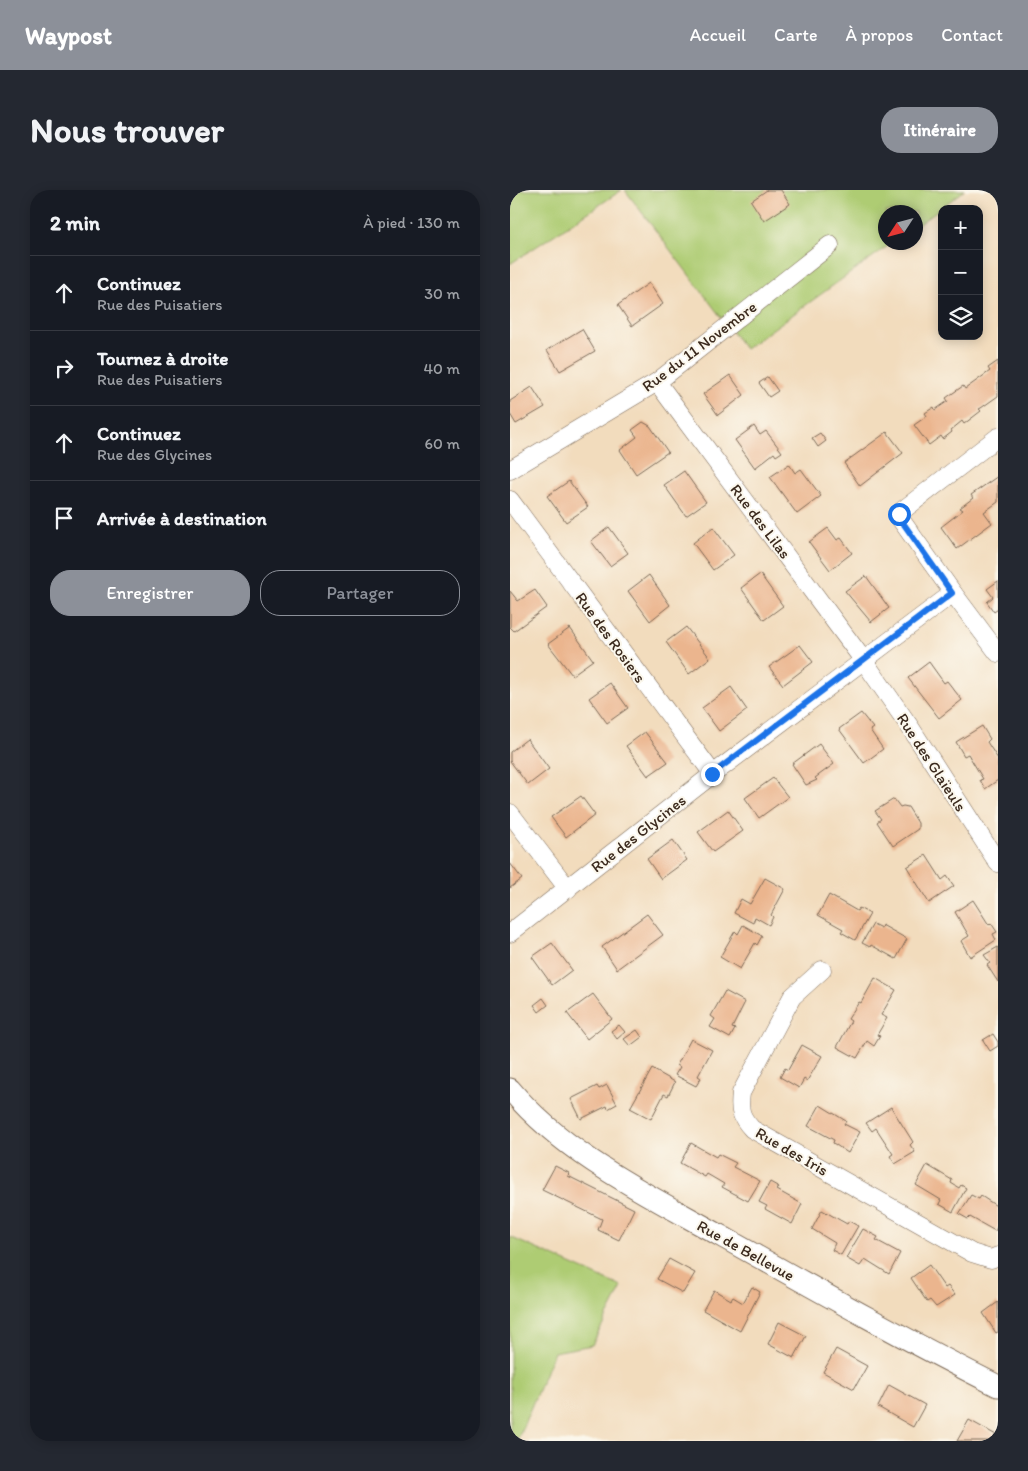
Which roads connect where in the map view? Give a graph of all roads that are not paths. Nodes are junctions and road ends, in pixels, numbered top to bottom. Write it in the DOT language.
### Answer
graph roads {
  1 [pos="830,245"];
  2 [pos="657,382"];
  3 [pos="998,438"];
  4 [pos="510,470"];
  5 [pos="510,500"];
  6 [pos="952,593"];
  7 [pos="998,653"];
  8 [pos="864,661"];
  9 [pos="712,774"];
  10 [pos="510,813"];
  11 [pos="998,863"];
  12 [pos="568,889"];
  13 [pos="510,934"];
  14 [pos="822,970"];
  15 [pos="511,1091"];
  16 [pos="998,1256"];
  17 [pos="998,1386"];
  1 -- 2 [label="street, Rue du 11 Novembre"];
  2 -- 4 [label="street, Rue du 11 Novembre"];
  2 -- 8 [label="street, Rue des Lilas"];
  3 -- 6 [label="street"];
  5 -- 9 [label="street, Rue des Rosiers"];
  6 -- 7 [label="street"];
  6 -- 8 [label="street, Rue des Glycines"];
  8 -- 9 [label="street, Rue des Glycines"];
  8 -- 11 [label="street, Rue des Glaïeuls"];
  9 -- 12 [label="street, Rue des Glycines"];
  10 -- 12 [label="street"];
  12 -- 13 [label="street, Rue des Glycines"];
  14 -- 16 [label="street, Rue des Iris"];
  15 -- 17 [label="street, Rue de Bellevue"];
}
